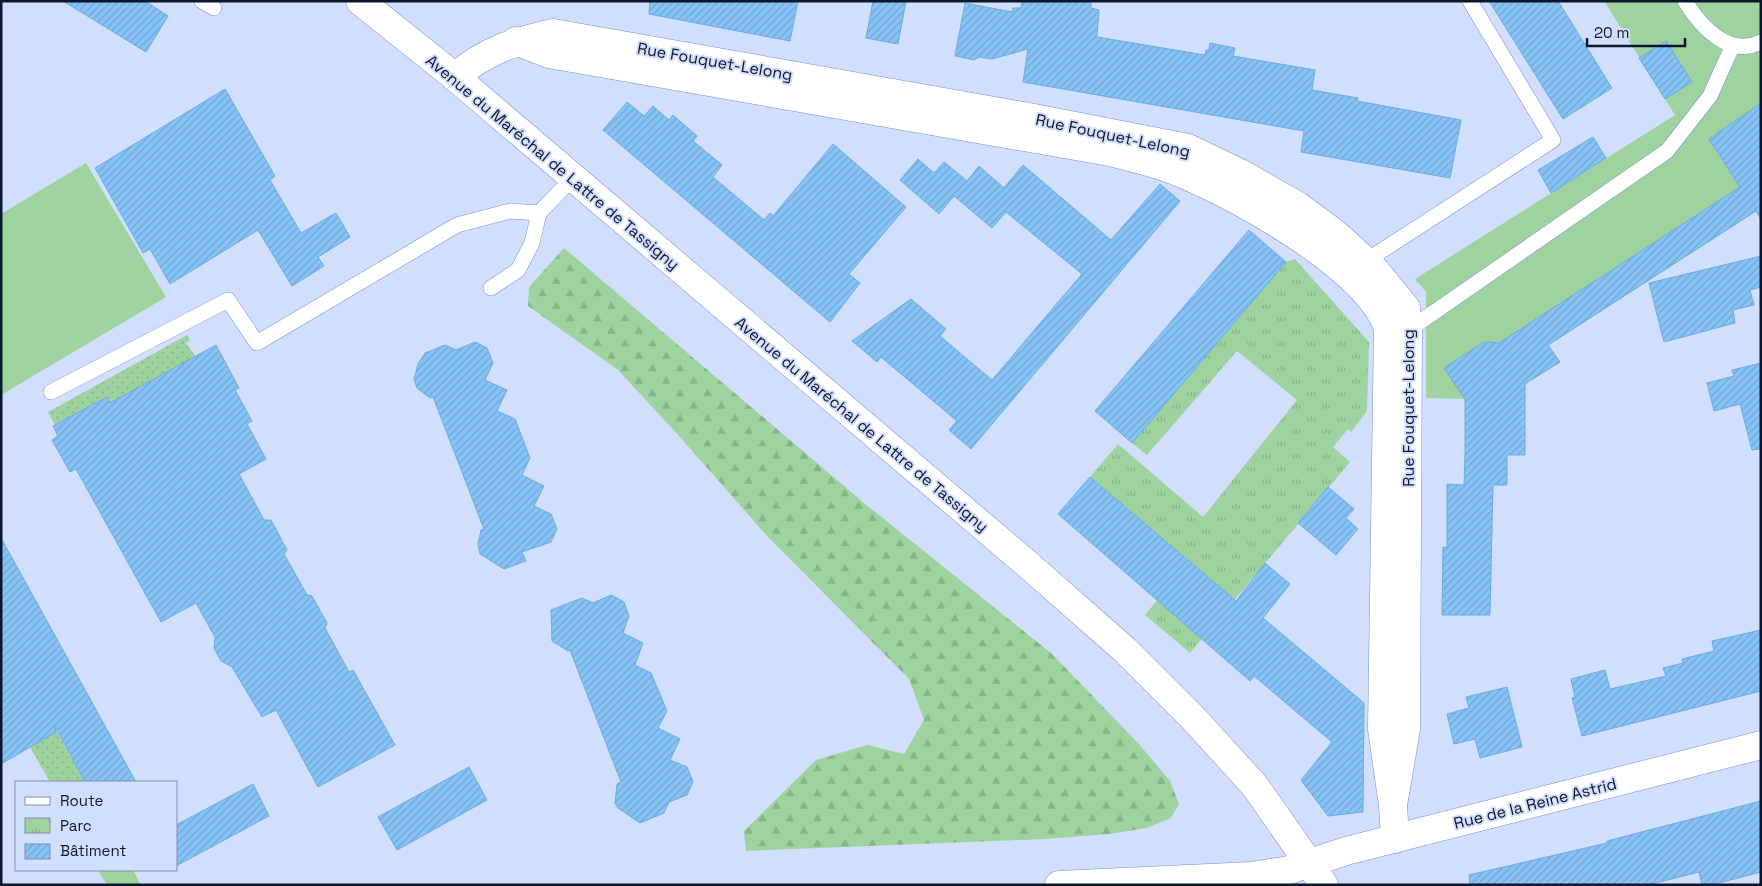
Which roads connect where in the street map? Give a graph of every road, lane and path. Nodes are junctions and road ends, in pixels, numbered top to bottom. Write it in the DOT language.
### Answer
graph roads {
  1 [pos="360,1"];
  2 [pos="1470,1"];
  3 [pos="1685,1"];
  4 [pos="1761,42"];
  5 [pos="1732,47"];
  6 [pos="455,77"];
  7 [pos="573,178"];
  8 [pos="539,213"];
  9 [pos="1357,268"];
  10 [pos="491,288"];
  11 [pos="1398,337"];
  12 [pos="51,392"];
  13 [pos="1761,745"];
  14 [pos="1395,839"];
  15 [pos="1318,874"];
  16 [pos="1059,885"];
  1 -- 6 [label="street, Avenue du Maréchal de Lattre de Tassigny"];
  2 -- 9 [label="lane"];
  3 -- 5 [label="lane"];
  4 -- 5 [label="lane"];
  5 -- 11 [label="lane"];
  6 -- 7 [label="street, Avenue du Maréchal de Lattre de Tassigny"];
  6 -- 9 [label="street, Rue Fouquet-Lelong"];
  7 -- 8 [label="lane"];
  7 -- 15 [label="street, Avenue du Maréchal de Lattre de Tassigny"];
  8 -- 10 [label="lane"];
  8 -- 12 [label="lane"];
  9 -- 11 [label="street, Rue Fouquet-Lelong"];
  11 -- 14 [label="street, Rue Fouquet-Lelong"];
  13 -- 14 [label="street, Rue de la Reine Astrid"];
  14 -- 15 [label="street, Rue de la Reine Astrid"];
  15 -- 16 [label="street, Rue de la Reine Astrid"];
}
